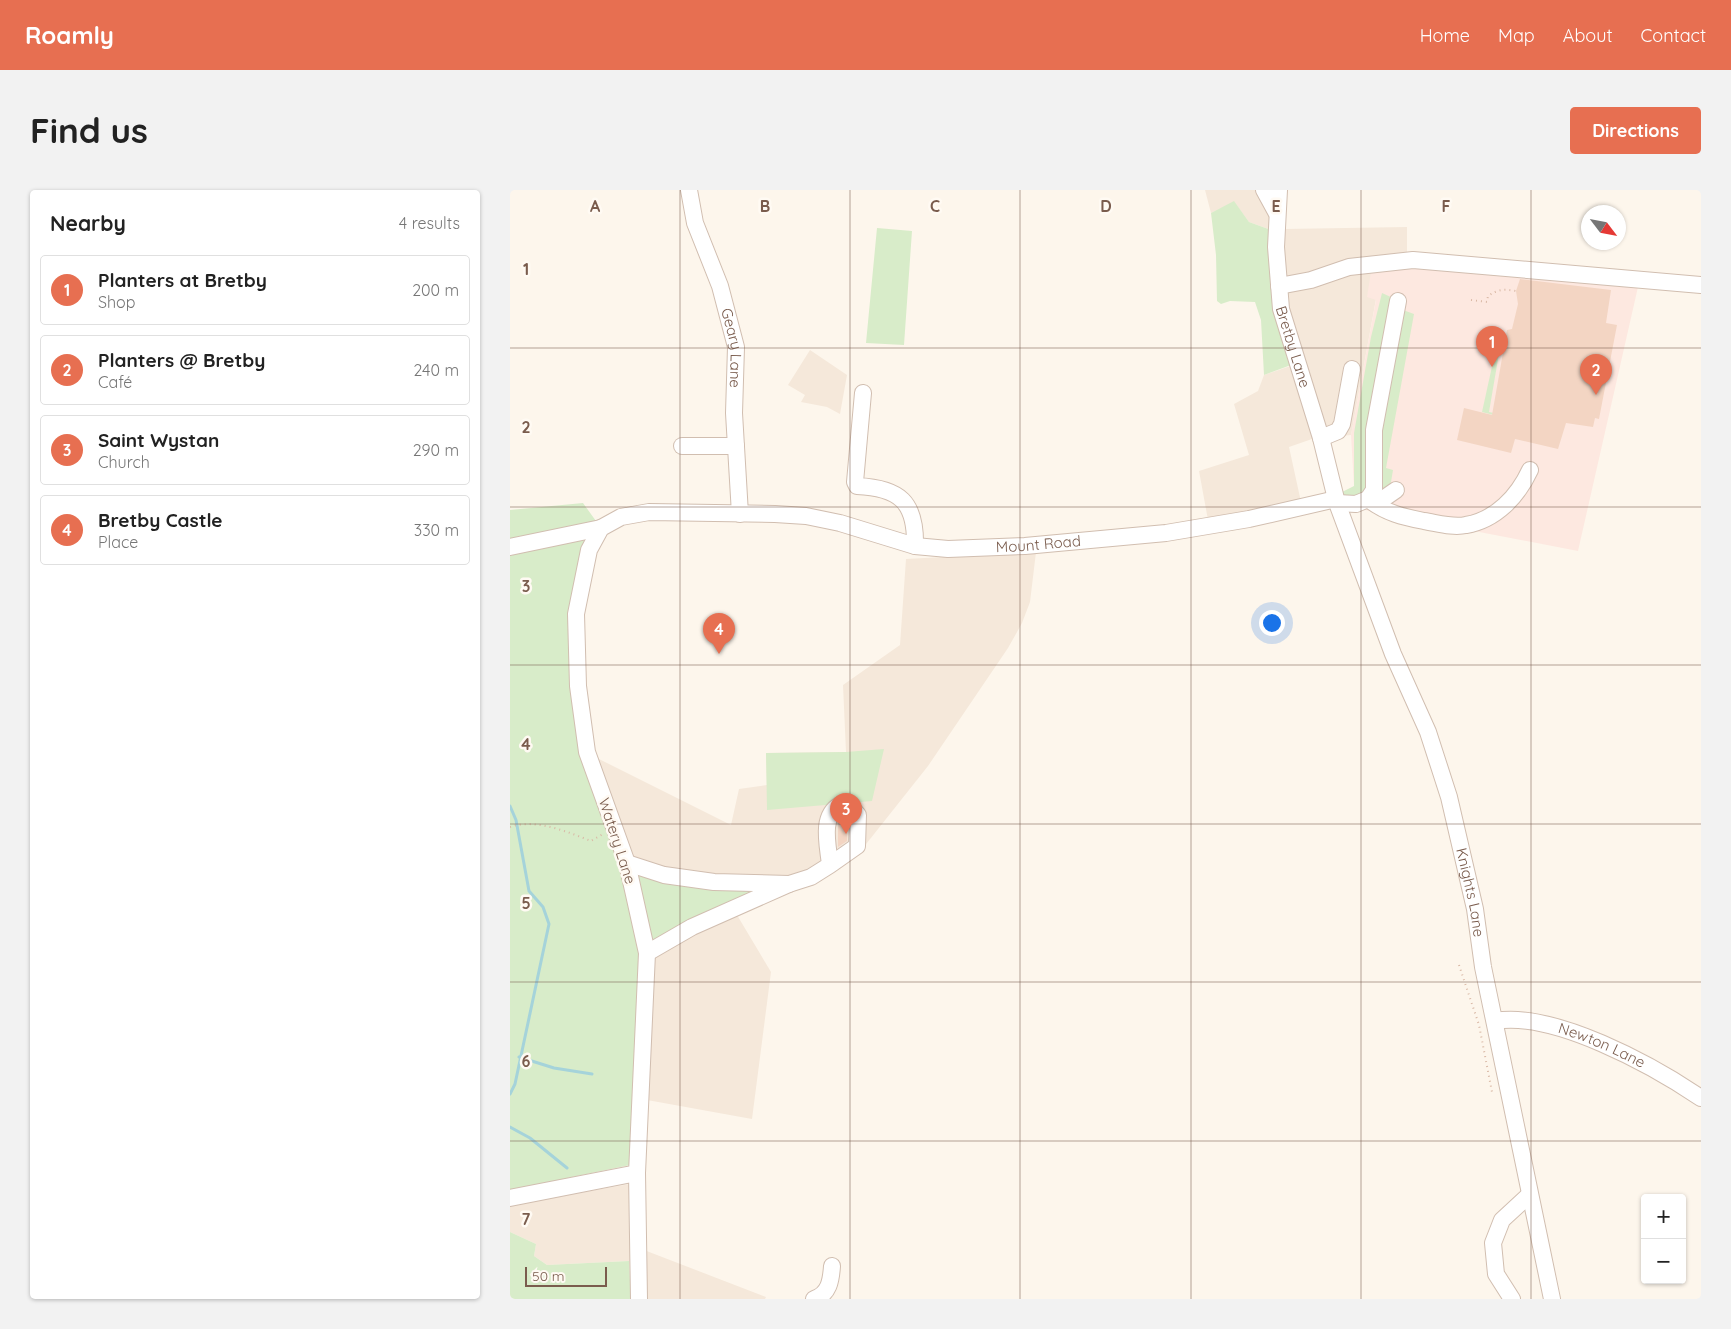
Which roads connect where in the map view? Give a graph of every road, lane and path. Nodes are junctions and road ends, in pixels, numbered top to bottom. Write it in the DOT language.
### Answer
graph roads {
  1 [pos="688,190"];
  2 [pos="1264,190"];
  3 [pos="1279,190"];
  4 [pos="1276,212"];
  5 [pos="1701,285"];
  6 [pos="1279,286"];
  7 [pos="1516,291"];
  8 [pos="1471,300"];
  9 [pos="1398,301"];
  10 [pos="1352,369"];
  11 [pos="863,393"];
  12 [pos="1321,438"];
  13 [pos="682,446"];
  14 [pos="736,446"];
  15 [pos="1530,470"];
  16 [pos="1396,490"];
  17 [pos="1368,499"];
  18 [pos="1336,501"];
  19 [pos="740,514"];
  20 [pos="601,528"];
  21 [pos="915,546"];
  22 [pos="510,547"];
  23 [pos="510,827"];
  24 [pos="614,827"];
  25 [pos="627,864"];
  26 [pos="830,865"];
  27 [pos="789,884"];
  28 [pos="647,953"];
  29 [pos="1459,965"];
  30 [pos="1495,1021"];
  31 [pos="1492,1092"];
  32 [pos="1701,1098"];
  33 [pos="637,1173"];
  34 [pos="1529,1195"];
  35 [pos="510,1198"];
  36 [pos="832,1266"];
  37 [pos="639,1299"];
  38 [pos="814,1299"];
  39 [pos="1512,1299"];
  40 [pos="1552,1299"];
  1 -- 14 [label="street, Geary Lane"];
  2 -- 4 [label="street"];
  3 -- 4 [label="street, Bretby Lane"];
  4 -- 6 [label="street, Bretby Lane"];
  5 -- 6 [label="street"];
  6 -- 12 [label="street, Bretby Lane"];
  7 -- 8 [label="path"];
  9 -- 17 [label="street"];
  10 -- 12 [label="street"];
  11 -- 21 [label="street"];
  12 -- 18 [label="street, Bretby Lane"];
  13 -- 14 [label="street"];
  14 -- 19 [label="street, Geary Lane"];
  15 -- 17 [label="street"];
  16 -- 17 [label="street, Mount Road"];
  17 -- 18 [label="street, Mount Road"];
  18 -- 21 [label="street, Mount Road"];
  18 -- 30 [label="street, Knights Lane"];
  19 -- 20 [label="street"];
  19 -- 21 [label="street, Mount Road"];
  20 -- 22 [label="street"];
  20 -- 24 [label="street, Watery Lane"];
  23 -- 24 [label="path"];
  24 -- 25 [label="street, Watery Lane"];
  25 -- 27 [label="street"];
  25 -- 28 [label="street, Watery Lane"];
  26 -- 27 [label="street"];
  27 -- 28 [label="street"];
  28 -- 33 [label="street, Watery Lane"];
  29 -- 31 [label="path"];
  30 -- 32 [label="street, Newton Lane"];
  30 -- 34 [label="street, Knights Lane"];
  33 -- 35 [label="street"];
  33 -- 37 [label="street, Watery Lane"];
  34 -- 39 [label="street"];
  34 -- 40 [label="street, Knights Lane"];
  36 -- 38 [label="street"];
}
